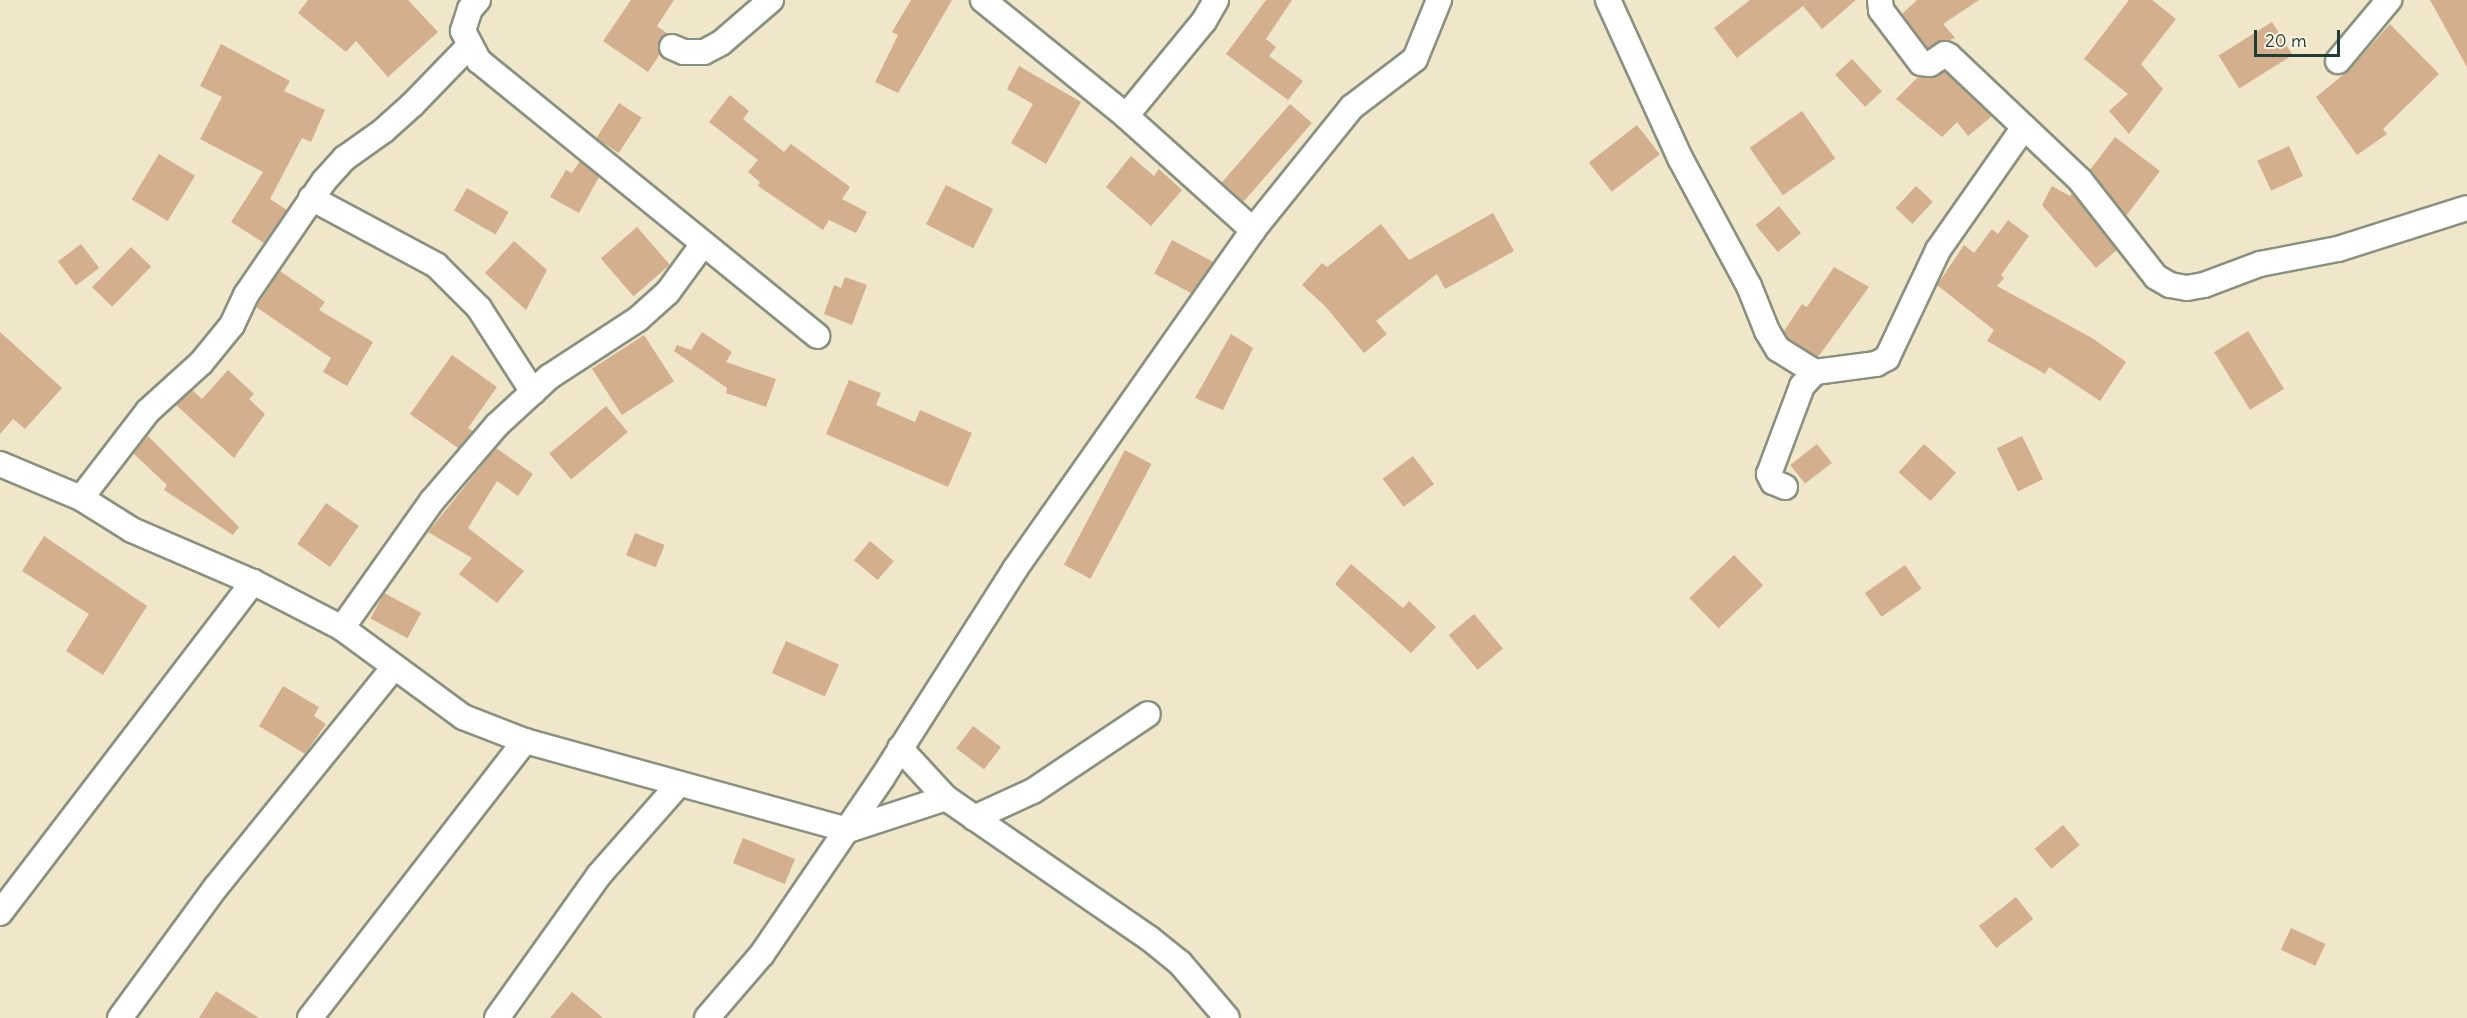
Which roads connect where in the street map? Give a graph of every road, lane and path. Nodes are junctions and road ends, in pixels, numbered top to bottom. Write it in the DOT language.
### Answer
graph roads {
  1 [pos="478,0"];
  2 [pos="771,0"];
  3 [pos="983,0"];
  4 [pos="1216,0"];
  5 [pos="1438,0"];
  6 [pos="1608,0"];
  7 [pos="1880,0"];
  8 [pos="2390,0"];
  9 [pos="468,47"];
  10 [pos="672,47"];
  11 [pos="2338,61"];
  12 [pos="1126,116"];
  13 [pos="2024,127"];
  14 [pos="311,198"];
  15 [pos="2467,208"];
  16 [pos="1253,230"];
  17 [pos="703,244"];
  18 [pos="817,336"];
  19 [pos="1815,372"];
  20 [pos="533,392"];
  21 [pos="0,464"];
  22 [pos="1785,488"];
  23 [pos="81,498"];
  24 [pos="253,582"];
  25 [pos="342,628"];
  26 [pos="394,667"];
  27 [pos="1148,714"];
  28 [pos="525,741"];
  29 [pos="900,748"];
  30 [pos="679,783"];
  31 [pos="946,798"];
  32 [pos="974,818"];
  33 [pos="848,830"];
  34 [pos="0,913"];
  35 [pos="120,1018"];
  36 [pos="310,1018"];
  37 [pos="497,1018"];
  38 [pos="706,1018"];
  39 [pos="1227,1018"];
  1 -- 9 [label="street"];
  2 -- 10 [label="street"];
  3 -- 12 [label="street"];
  4 -- 12 [label="street"];
  5 -- 16 [label="street"];
  6 -- 19 [label="street"];
  7 -- 13 [label="street"];
  8 -- 11 [label="street"];
  9 -- 14 [label="street"];
  9 -- 17 [label="street"];
  12 -- 16 [label="street"];
  13 -- 15 [label="street"];
  13 -- 19 [label="street"];
  14 -- 20 [label="street"];
  14 -- 23 [label="street"];
  16 -- 29 [label="street"];
  17 -- 18 [label="street"];
  17 -- 20 [label="street"];
  19 -- 22 [label="street"];
  20 -- 25 [label="street"];
  21 -- 23 [label="street"];
  23 -- 24 [label="street"];
  24 -- 25 [label="street"];
  24 -- 34 [label="street"];
  25 -- 26 [label="street"];
  26 -- 28 [label="street"];
  26 -- 35 [label="street"];
  27 -- 32 [label="street"];
  28 -- 30 [label="street"];
  28 -- 36 [label="street"];
  29 -- 31 [label="street"];
  29 -- 33 [label="street"];
  30 -- 33 [label="street"];
  30 -- 37 [label="street"];
  31 -- 32 [label="street"];
  31 -- 33 [label="street"];
  32 -- 39 [label="street"];
  33 -- 38 [label="street"];
}
